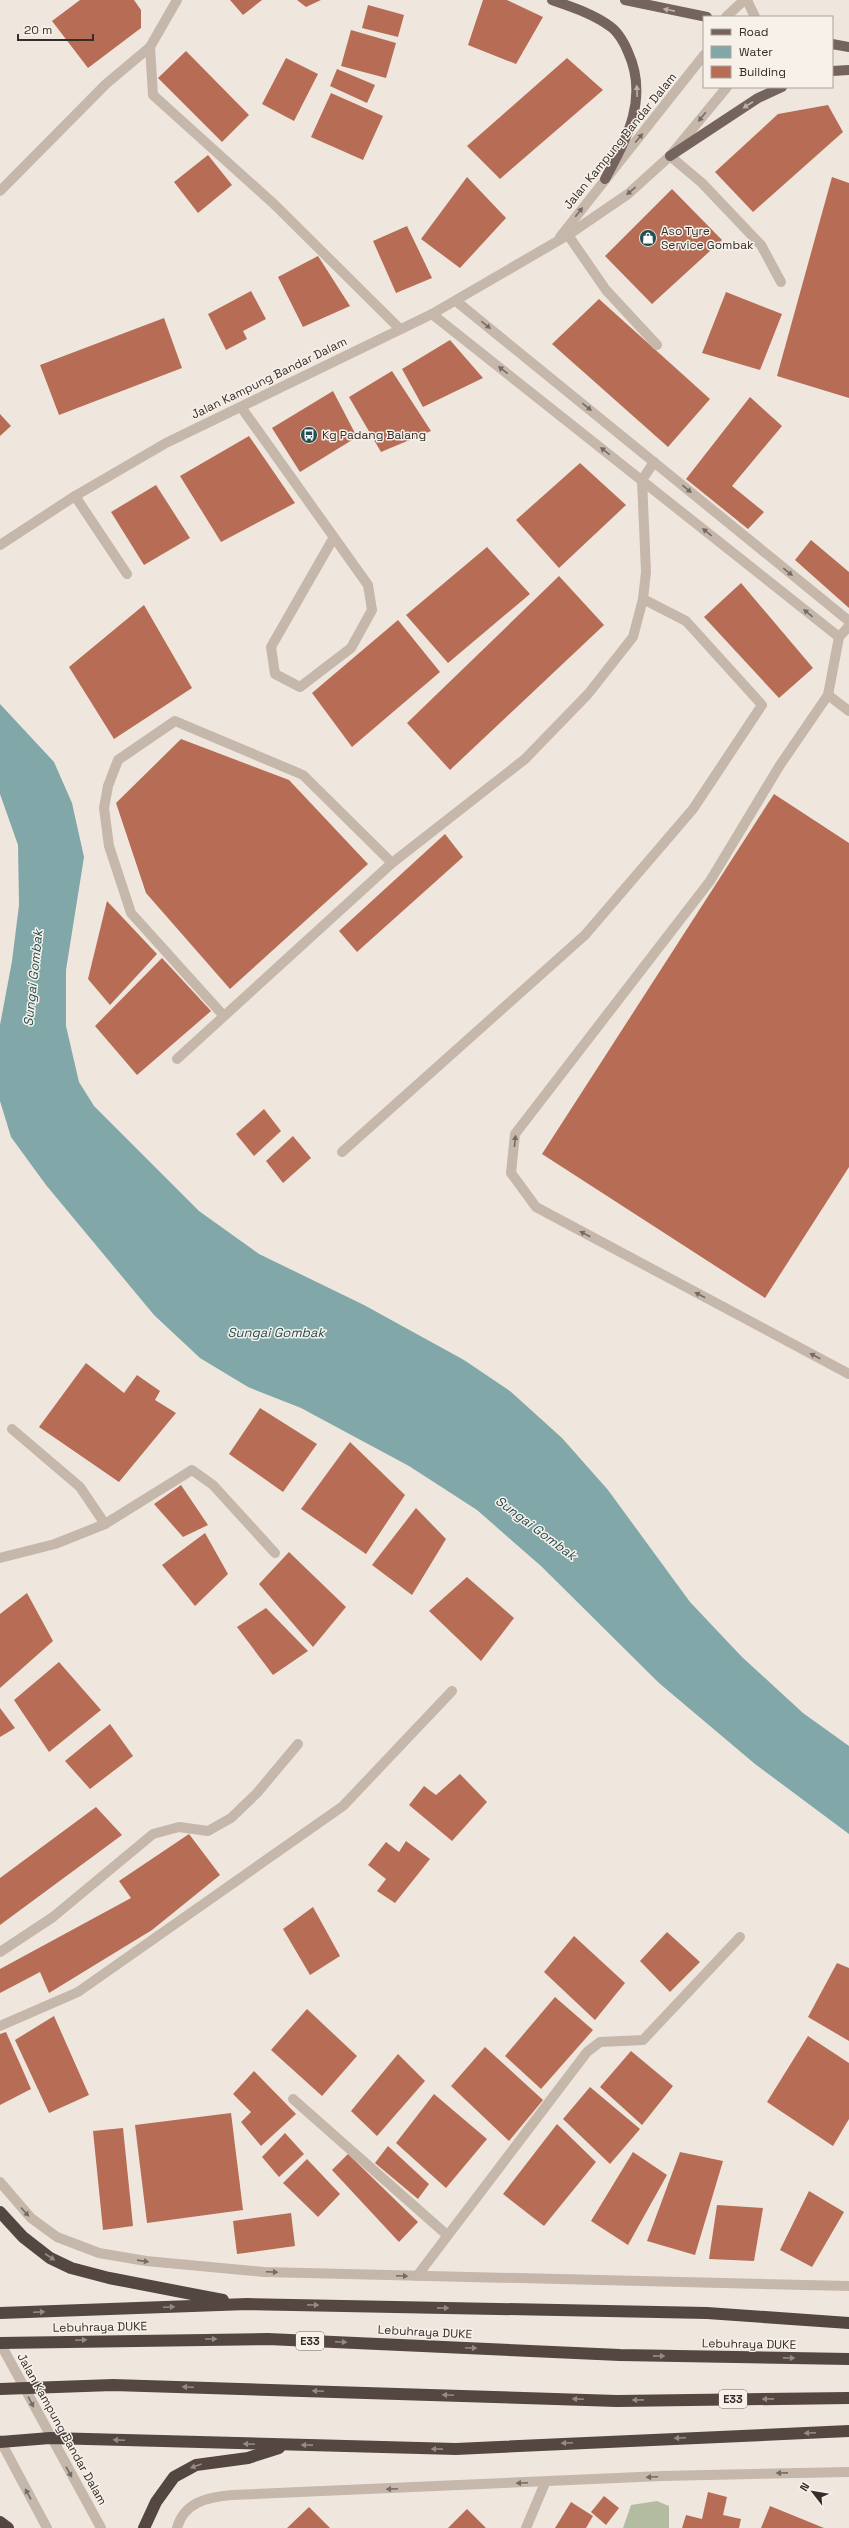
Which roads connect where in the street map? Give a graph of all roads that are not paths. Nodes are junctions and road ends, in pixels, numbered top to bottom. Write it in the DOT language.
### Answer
graph roads {
  1 [pos="177,0"];
  2 [pos="552,0"];
  3 [pos="625,0"];
  4 [pos="746,0"];
  5 [pos="703,16"];
  6 [pos="727,16"];
  7 [pos="754,16"];
  8 [pos="833,44"];
  9 [pos="150,47"];
  10 [pos="849,47"];
  11 [pos="703,56"];
  12 [pos="849,70"];
  13 [pos="833,71"];
  14 [pos="726,88"];
  15 [pos="780,88"];
  16 [pos="670,156"];
  17 [pos="605,179"];
  18 [pos="0,191"];
  19 [pos="568,235"];
  20 [pos="555,243"];
  21 [pos="781,282"];
  22 [pos="456,300"];
  23 [pos="432,314"];
  24 [pos="400,329"];
  25 [pos="657,345"];
  26 [pos="241,407"];
  27 [pos="654,462"];
  28 [pos="642,480"];
  29 [pos="75,496"];
  30 [pos="334,537"];
  31 [pos="0,545"];
  32 [pos="127,574"];
  33 [pos="643,599"];
  34 [pos="849,621"];
  35 [pos="849,626"];
  36 [pos="839,637"];
  37 [pos="828,695"];
  38 [pos="849,711"];
  39 [pos="392,863"];
  40 [pos="223,1015"];
  41 [pos="177,1059"];
  42 [pos="342,1152"];
  43 [pos="849,1374"];
  44 [pos="12,1429"];
  45 [pos="105,1524"];
  46 [pos="275,1553"];
  47 [pos="0,1558"];
  48 [pos="452,1691"];
  49 [pos="298,1744"];
  50 [pos="740,1937"];
  51 [pos="0,1952"];
  52 [pos="0,2026"];
  53 [pos="294,2098"];
  54 [pos="0,2182"];
  55 [pos="0,2212"];
  56 [pos="447,2235"];
  57 [pos="417,2276"];
  58 [pos="849,2286"];
  59 [pos="247,2304"];
  60 [pos="0,2313"];
  61 [pos="849,2323"];
  62 [pos="0,2343"];
  63 [pos="849,2359"];
  64 [pos="0,2389"];
  65 [pos="849,2398"];
  66 [pos="849,2431"];
  67 [pos="50,2438"];
  68 [pos="0,2442"];
  69 [pos="288,2445"];
  70 [pos="849,2472"];
  71 [pos="545,2482"];
  72 [pos="0,2522"];
  73 [pos="8,2528"];
  74 [pos="46,2528"];
  75 [pos="101,2528"];
  76 [pos="144,2528"];
  77 [pos="177,2528"];
  78 [pos="526,2528"];
  1 -- 9 [label="street"];
  17 -- 2 [label="main road, one-way"];
  5 -- 3 [label="main road, one-way"];
  4 -- 6 [label="street"];
  4 -- 7 [label="street"];
  8 -- 10 [label="main road"];
  9 -- 18 [label="street"];
  9 -- 24 [label="street"];
  17 -- 11 [label="street, Jalan Kampung Bandar Dalam, one-way"];
  12 -- 13 [label="main road"];
  14 -- 16 [label="street, Jalan Kampung Bandar Dalam, one-way"];
  15 -- 16 [label="main road, one-way"];
  16 -- 19 [label="street, Jalan Kampung Bandar Dalam, one-way"];
  16 -- 21 [label="street"];
  20 -- 17 [label="street, Jalan Kampung Bandar Dalam, one-way"];
  19 -- 20 [label="street, Jalan Kampung Bandar Dalam"];
  19 -- 25 [label="street"];
  20 -- 22 [label="street, Jalan Kampung Bandar Dalam"];
  22 -- 23 [label="street, Jalan Kampung Bandar Dalam"];
  22 -- 27 [label="street, one-way"];
  23 -- 24 [label="street, Jalan Kampung Bandar Dalam"];
  28 -- 23 [label="street, one-way"];
  24 -- 26 [label="street, Jalan Kampung Bandar Dalam"];
  26 -- 29 [label="street, Jalan Kampung Bandar Dalam"];
  26 -- 30 [label="street"];
  27 -- 28 [label="street"];
  27 -- 34 [label="street, one-way"];
  28 -- 33 [label="street"];
  36 -- 28 [label="street, one-way"];
  29 -- 31 [label="street, Jalan Kampung Bandar Dalam"];
  29 -- 32 [label="street"];
  30 -- 30 [label="street"];
  33 -- 39 [label="street"];
  33 -- 42 [label="street"];
  35 -- 36 [label="street"];
  36 -- 37 [label="street"];
  37 -- 38 [label="street"];
  43 -- 37 [label="street, one-way"];
  39 -- 40 [label="street"];
  39 -- 40 [label="street"];
  40 -- 41 [label="street"];
  44 -- 45 [label="street"];
  45 -- 46 [label="street"];
  45 -- 47 [label="street"];
  48 -- 52 [label="street"];
  49 -- 51 [label="street"];
  50 -- 56 [label="street"];
  53 -- 56 [label="street"];
  54 -- 57 [label="street, one-way"];
  55 -- 59 [label="highway, one-way"];
  56 -- 57 [label="street"];
  57 -- 58 [label="street"];
  60 -- 59 [label="highway, one-way"];
  59 -- 61 [label="highway, one-way"];
  62 -- 63 [label="highway, Lebuhraya DUKE / E33, one-way"];
  62 -- 67 [label="street, Jalan Kampung Bandar Dalam, one-way"];
  65 -- 64 [label="highway, E33, one-way, bridge"];
  66 -- 69 [label="highway, one-way"];
  67 -- 68 [label="highway"];
  69 -- 67 [label="highway, one-way"];
  67 -- 75 [label="street, Jalan Kampung Bandar Dalam, one-way"];
  74 -- 68 [label="street, one-way"];
  69 -- 76 [label="highway, one-way"];
  70 -- 71 [label="street, one-way"];
  71 -- 77 [label="street, one-way"];
  71 -- 78 [label="street"];
  72 -- 73 [label="highway"];
}
